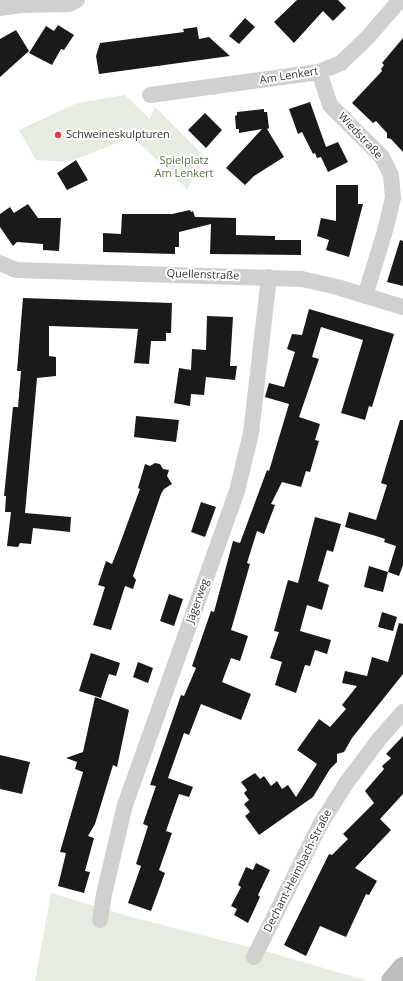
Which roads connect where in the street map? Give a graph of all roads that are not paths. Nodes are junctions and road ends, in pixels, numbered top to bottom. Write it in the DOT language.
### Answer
graph roads {
  1 [pos="77,0"];
  2 [pos="400,0"];
  3 [pos="0,8"];
  4 [pos="319,72"];
  5 [pos="150,95"];
  6 [pos="0,266"];
  7 [pos="268,277"];
  8 [pos="365,296"];
  9 [pos="403,307"];
  10 [pos="403,712"];
  11 [pos="100,920"];
  12 [pos="254,956"];
  13 [pos="403,968"];
  14 [pos="392,981"];
  1 -- 3 [label="street"];
  2 -- 4 [label="street, Am Lenkert"];
  4 -- 5 [label="street, Am Lenkert"];
  4 -- 8 [label="street, Wiedstraße"];
  6 -- 7 [label="street, Quellenstraße"];
  7 -- 8 [label="street, Quellenstraße"];
  7 -- 11 [label="street, Jägerweg"];
  8 -- 9 [label="street, Quellenstraße"];
  10 -- 12 [label="street, Dechant-Heimbach-Straße"];
  13 -- 14 [label="main road"];
}
